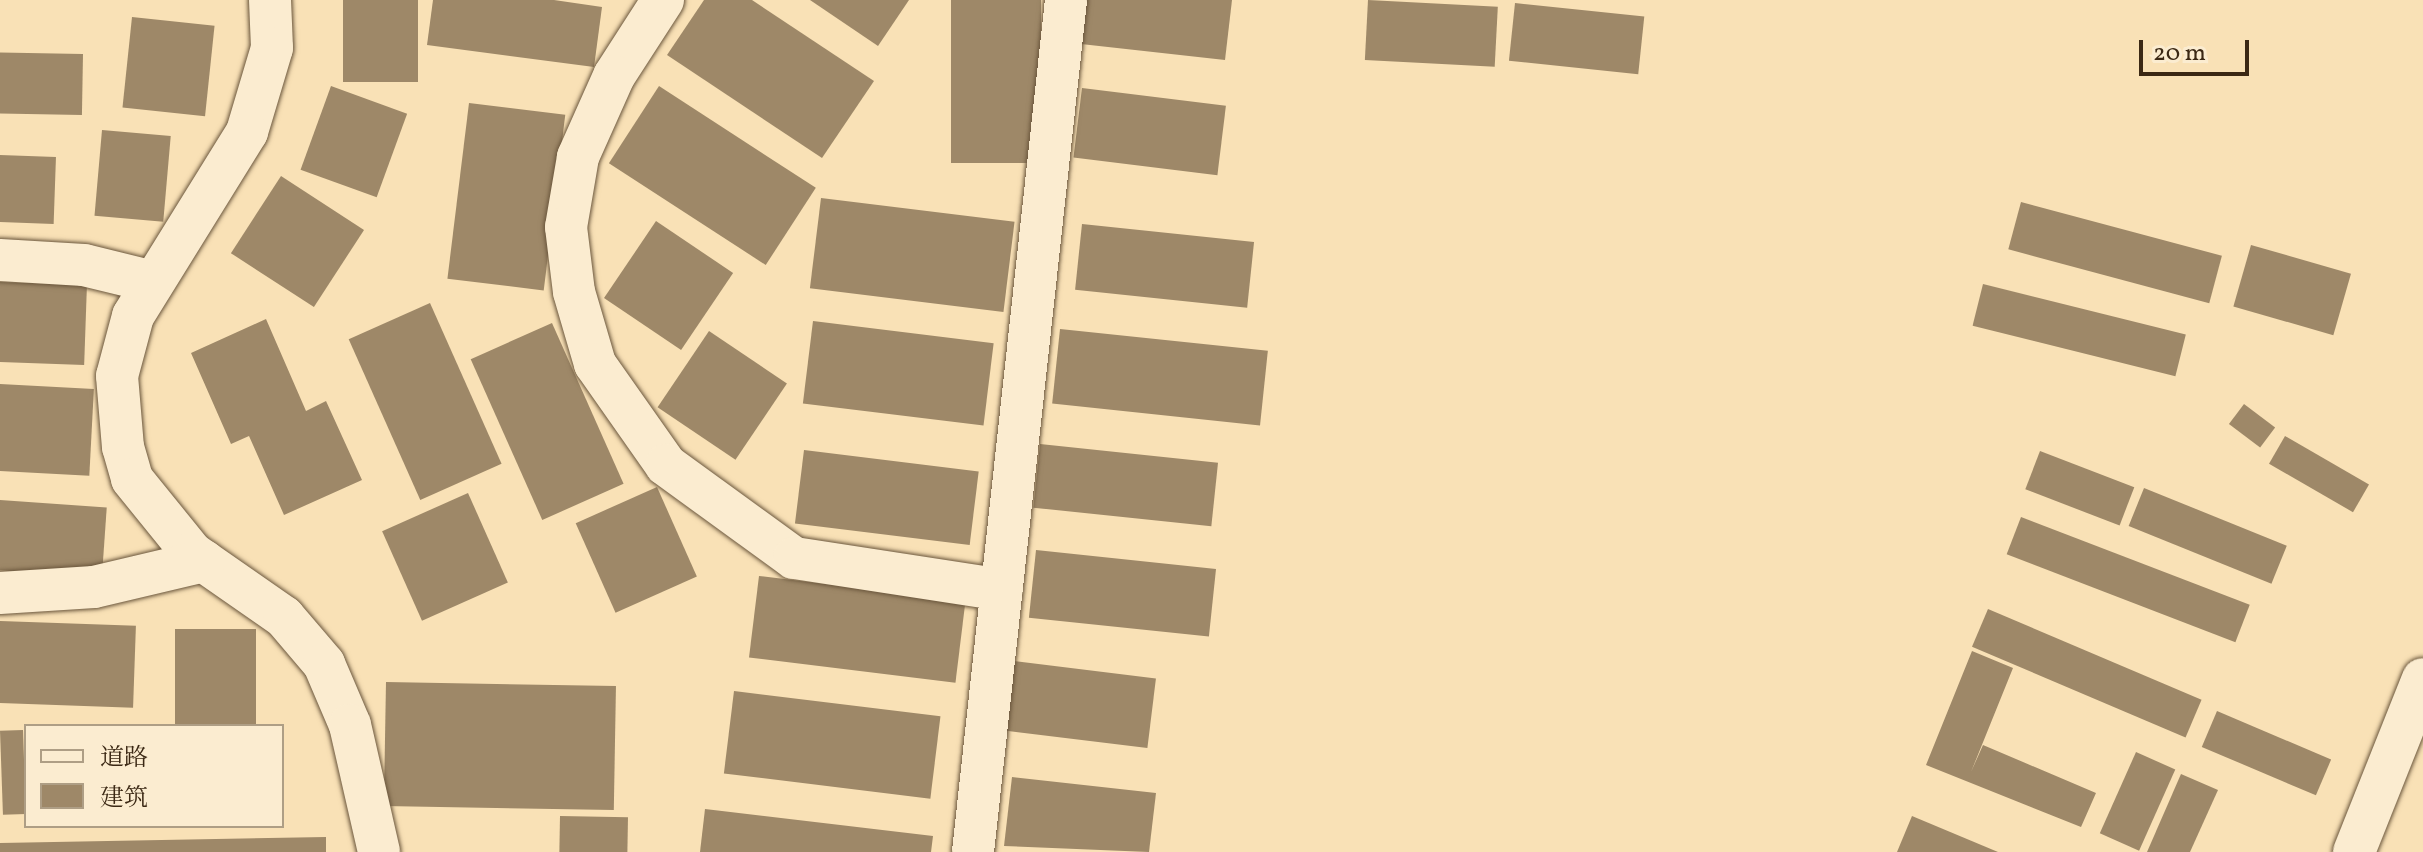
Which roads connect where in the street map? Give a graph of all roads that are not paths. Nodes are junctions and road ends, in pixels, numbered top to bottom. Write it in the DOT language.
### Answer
graph roads {
  1 [pos="270,0"];
  2 [pos="663,0"];
  3 [pos="1066,0"];
  4 [pos="0,260"];
  5 [pos="153,282"];
  6 [pos="204,561"];
  7 [pos="1002,590"];
  8 [pos="0,593"];
  9 [pos="2423,679"];
  10 [pos="379,852"];
  11 [pos="973,852"];
  12 [pos="2354,852"];
  1 -- 5 [label="street"];
  2 -- 7 [label="street"];
  3 -- 7 [label="street"];
  4 -- 5 [label="street"];
  5 -- 6 [label="street"];
  6 -- 8 [label="street"];
  6 -- 10 [label="street"];
  7 -- 11 [label="street"];
  9 -- 12 [label="street"];
}
